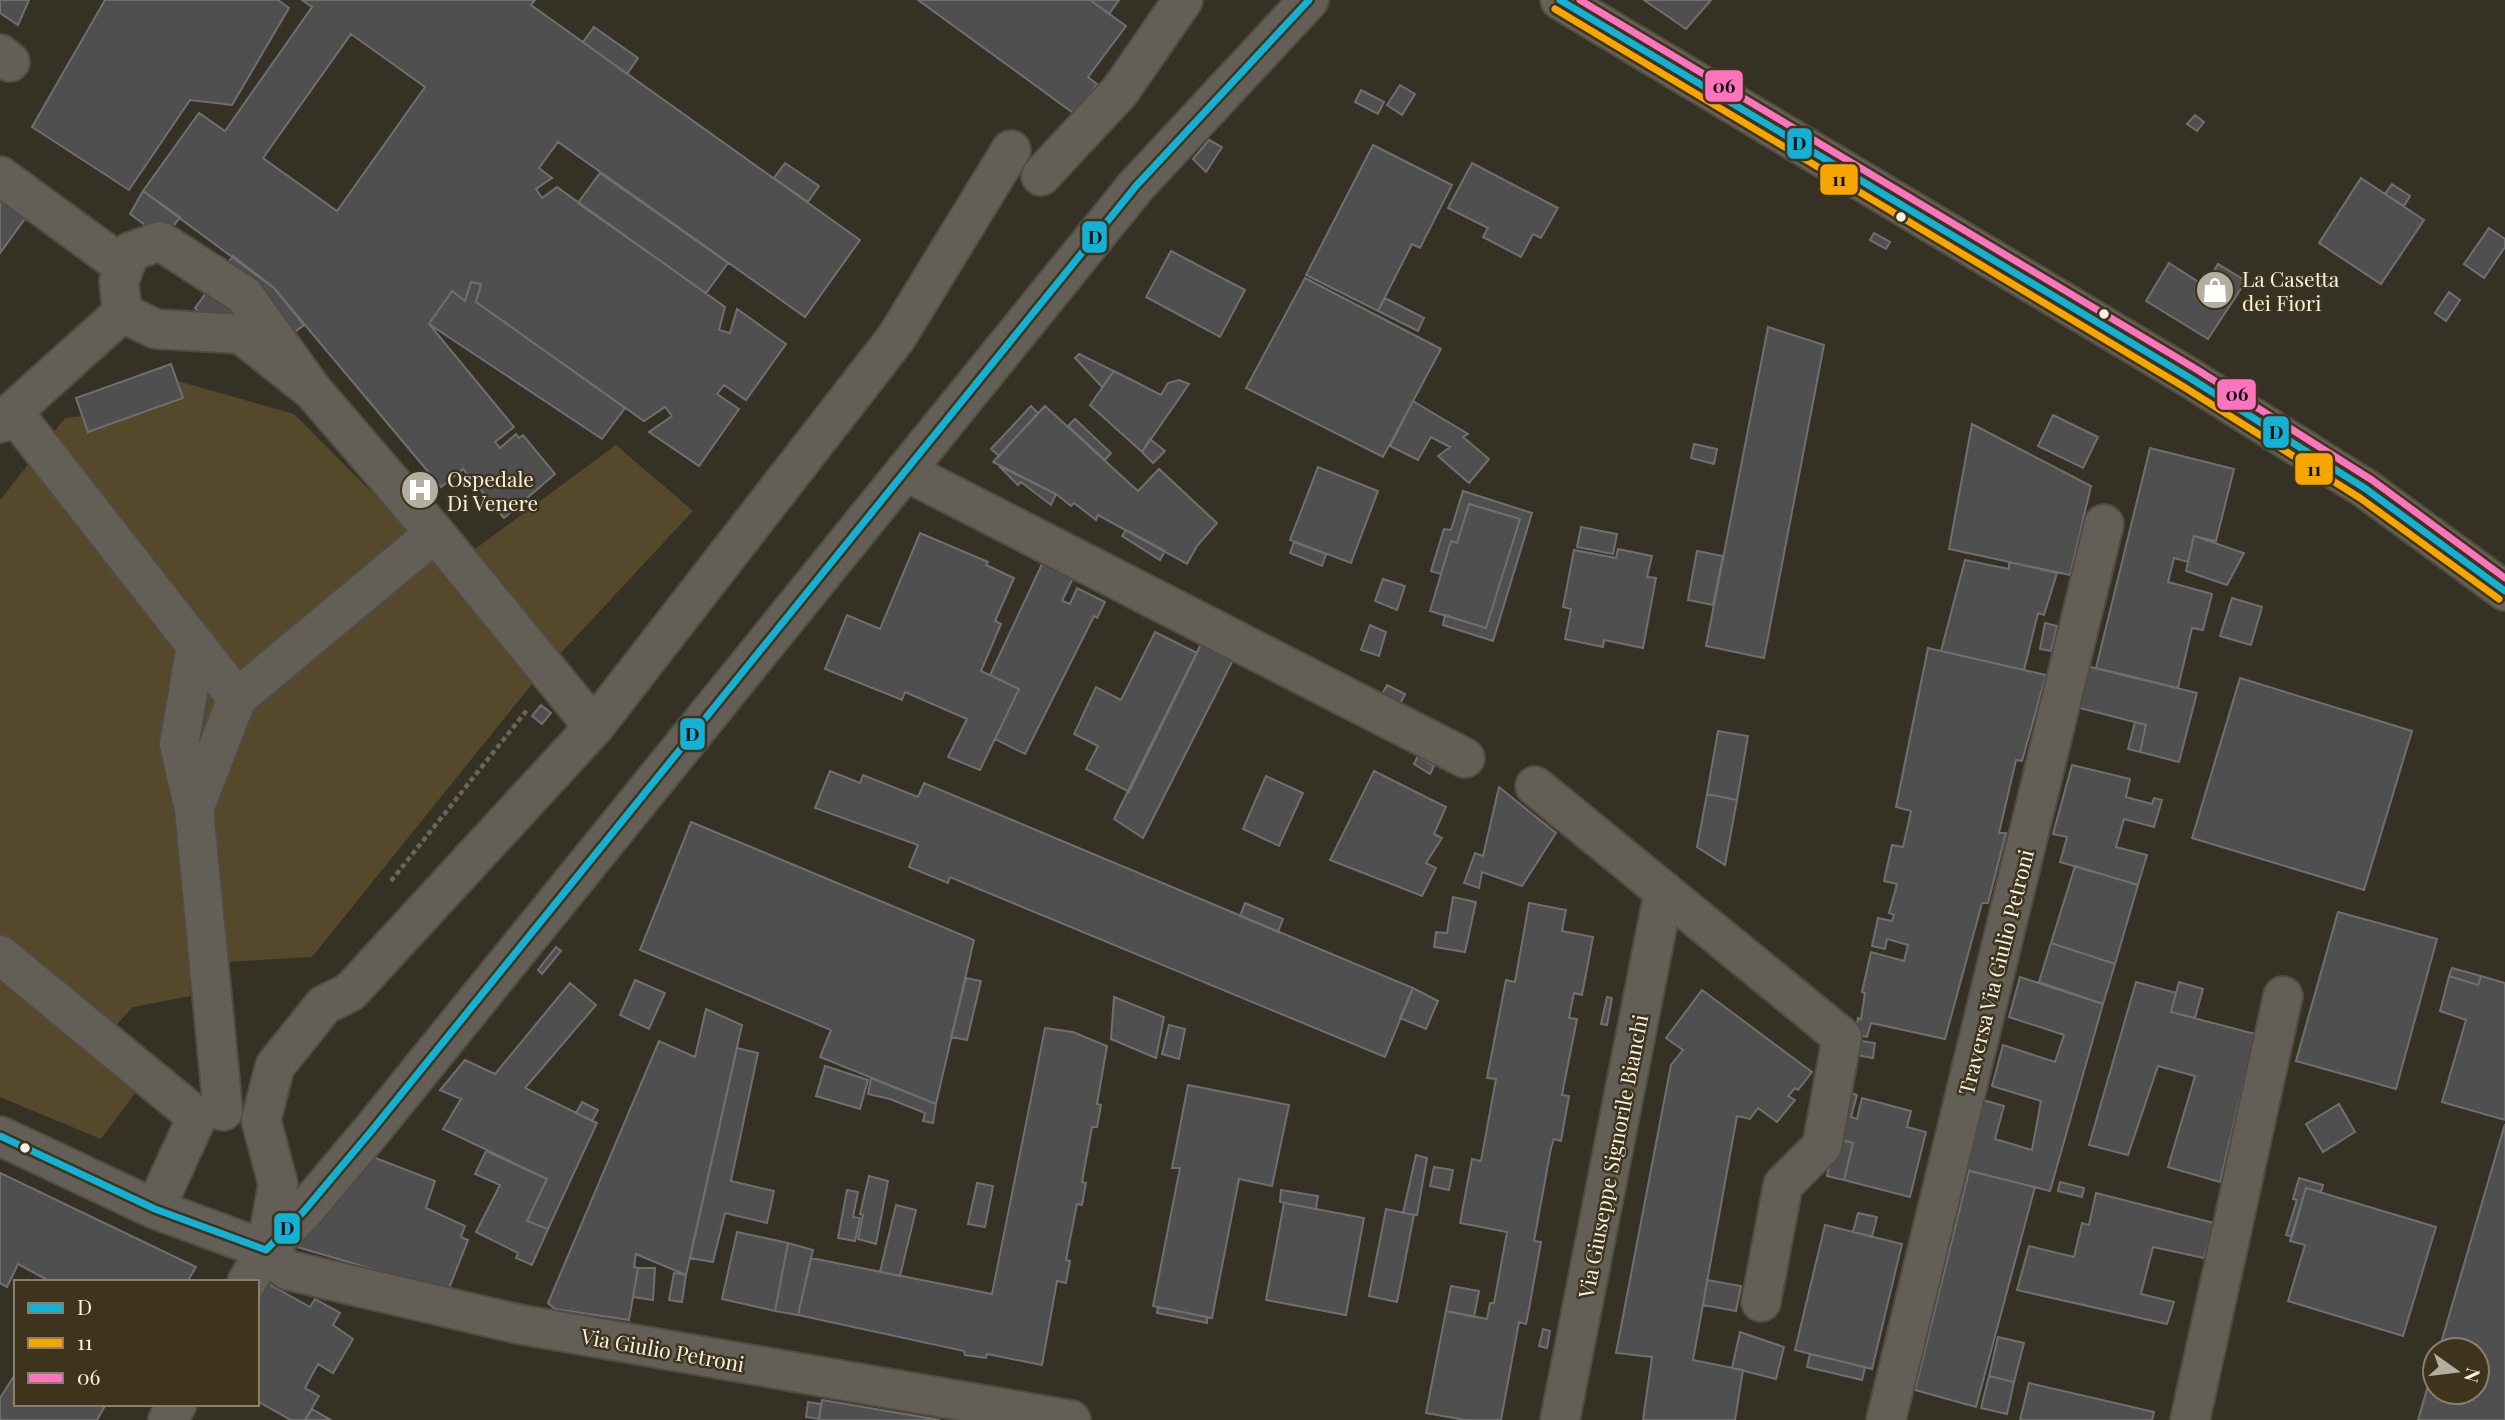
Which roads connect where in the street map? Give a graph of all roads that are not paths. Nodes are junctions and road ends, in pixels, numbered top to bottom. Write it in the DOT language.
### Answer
graph roads {
  1 [pos="1183,0"];
  2 [pos="1309,0"];
  3 [pos="1560,0"];
  4 [pos="1011,150"];
  5 [pos="0,176"];
  6 [pos="1041,176"];
  7 [pos="122,265"];
  8 [pos="122,313"];
  9 [pos="313,391"];
  10 [pos="6,417"];
  11 [pos="905,471"];
  12 [pos="2104,524"];
  13 [pos="435,533"];
  14 [pos="2505,591"];
  15 [pos="196,645"];
  16 [pos="237,698"];
  17 [pos="594,727"];
  18 [pos="1465,758"];
  19 [pos="1535,786"];
  20 [pos="194,810"];
  21 [pos="1664,891"];
  22 [pos="0,954"];
  23 [pos="2283,996"];
  24 [pos="210,1114"];
  25 [pos="261,1120"];
  26 [pos="0,1136"];
  27 [pos="155,1209"];
  28 [pos="256,1266"];
  29 [pos="1761,1302"];
  30 [pos="1070,1420"];
  31 [pos="1560,1420"];
  32 [pos="1886,1420"];
  33 [pos="2190,1420"];
  1 -- 6 [label="street"];
  2 -- 11 [label="street"];
  3 -- 14 [label="main road"];
  4 -- 17 [label="street"];
  5 -- 7 [label="street"];
  7 -- 8 [label="street"];
  7 -- 9 [label="street"];
  8 -- 9 [label="street"];
  8 -- 10 [label="street"];
  9 -- 13 [label="street"];
  10 -- 15 [label="street"];
  11 -- 18 [label="street"];
  11 -- 28 [label="street"];
  12 -- 32 [label="street, Traversa Via Giulio Petroni"];
  13 -- 16 [label="street"];
  13 -- 17 [label="street"];
  15 -- 16 [label="street"];
  15 -- 20 [label="street"];
  16 -- 20 [label="street"];
  17 -- 25 [label="street"];
  19 -- 21 [label="street"];
  20 -- 24 [label="street"];
  21 -- 29 [label="street"];
  21 -- 31 [label="street, Via Giuseppe Signorile Bianchi"];
  22 -- 24 [label="street"];
  23 -- 33 [label="street"];
  24 -- 25 [label="street"];
  24 -- 27 [label="street"];
  25 -- 28 [label="street"];
  26 -- 27 [label="street, Via Giulio Petroni"];
  27 -- 28 [label="street, Via Giulio Petroni"];
  28 -- 30 [label="street, Via Giulio Petroni"];
}
